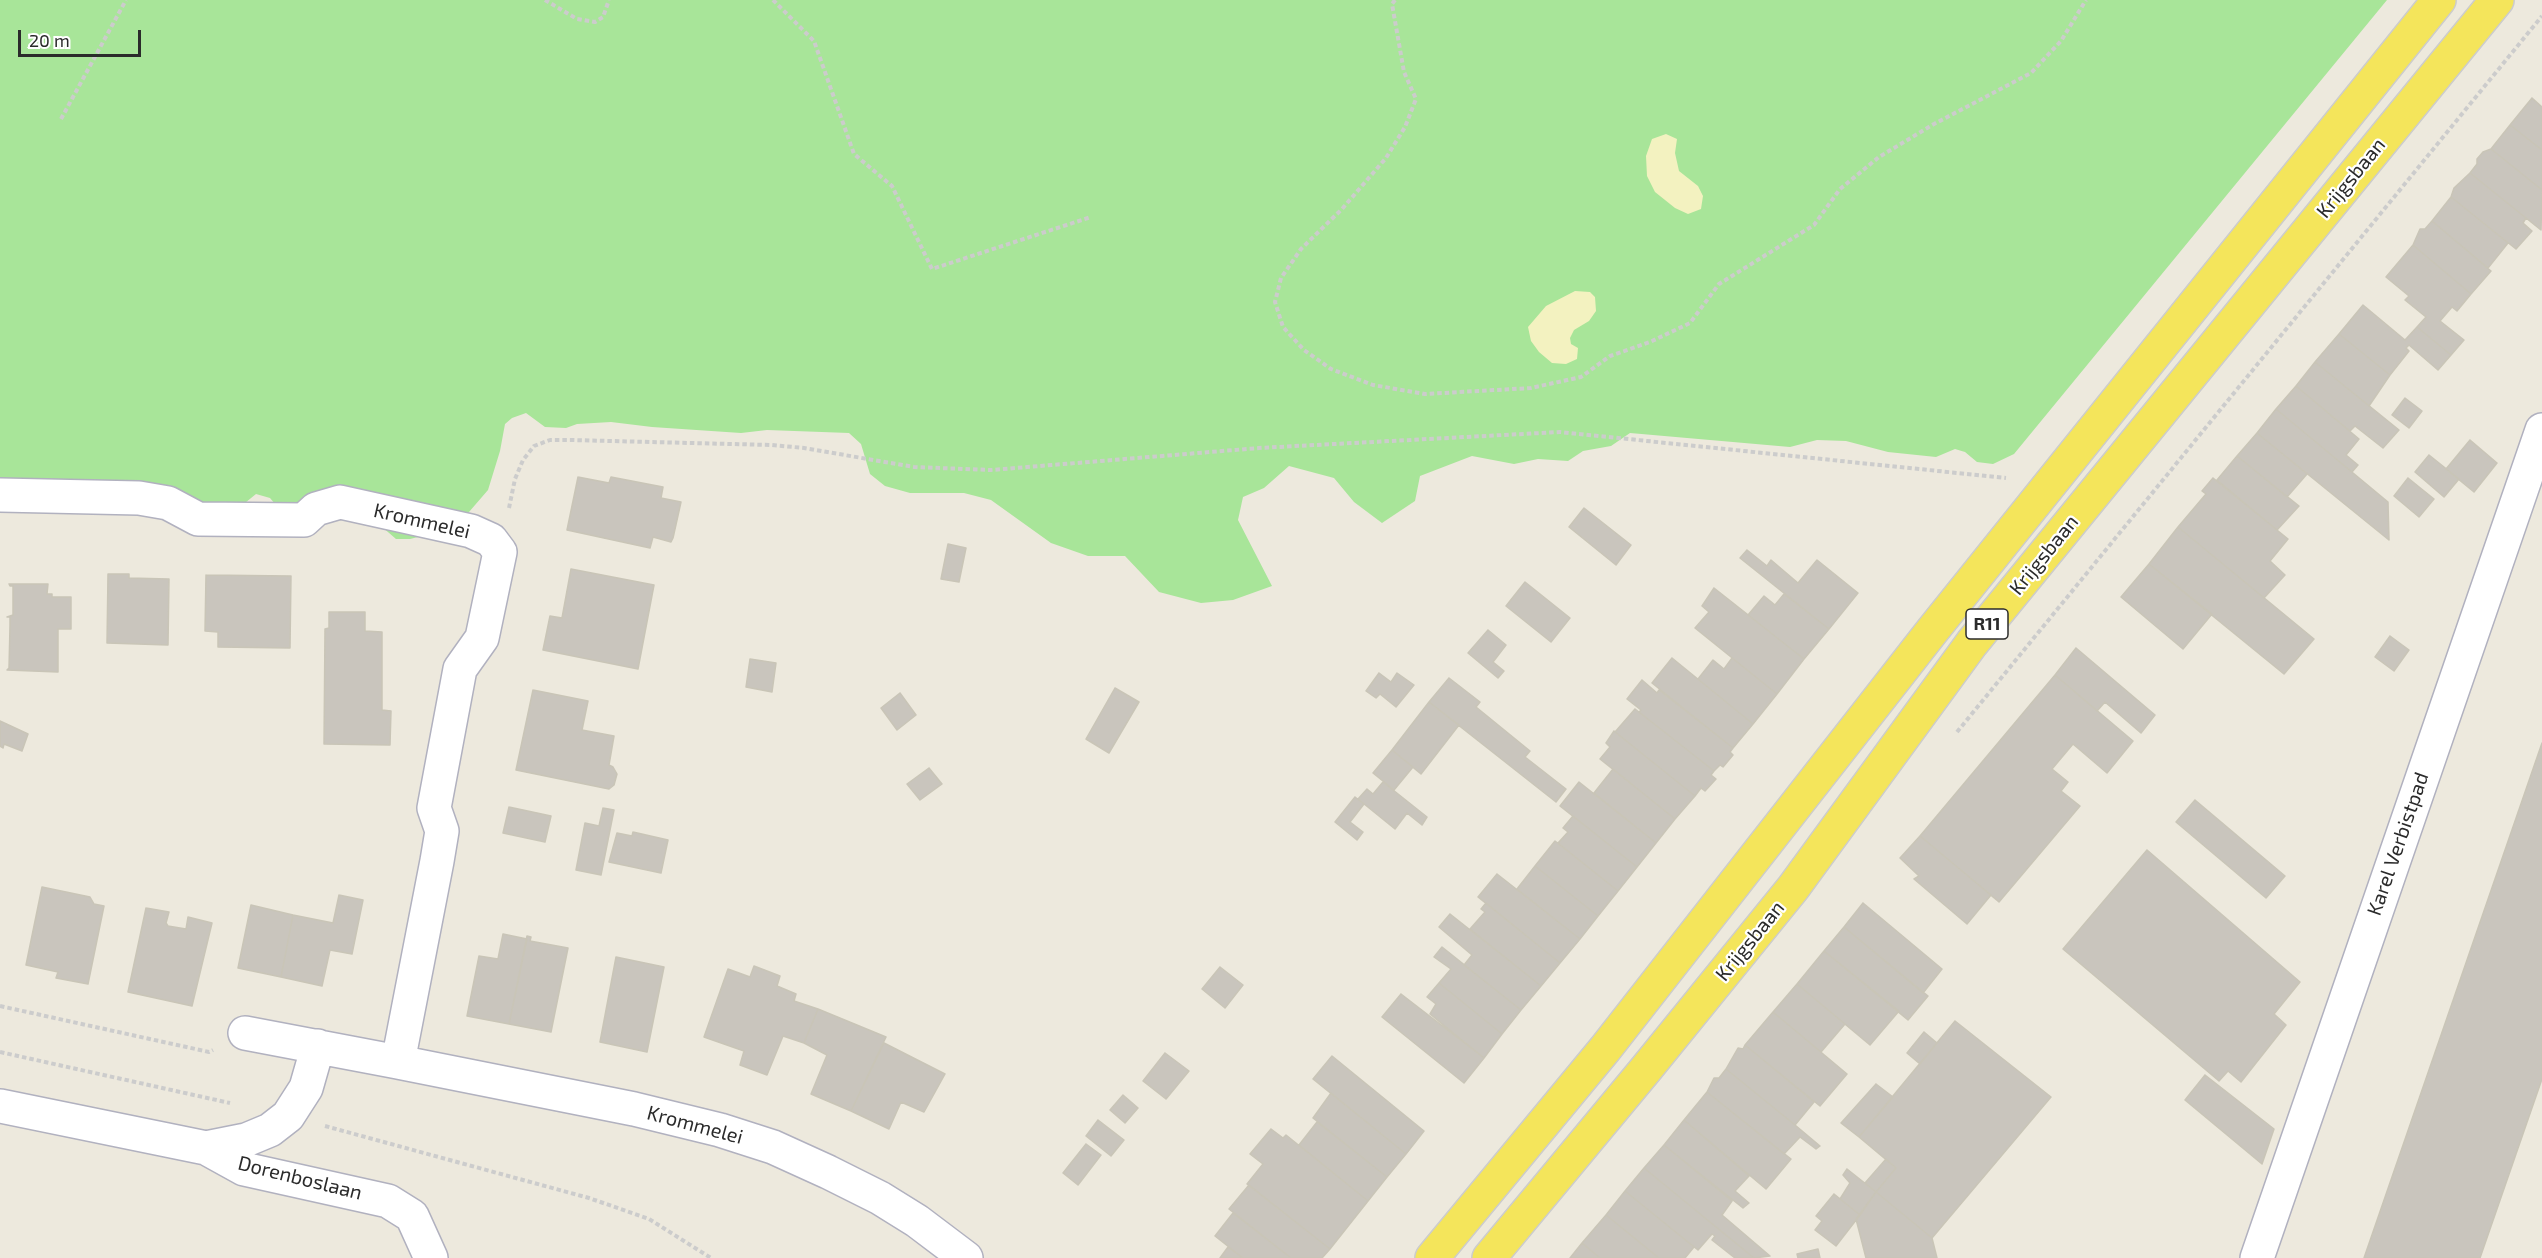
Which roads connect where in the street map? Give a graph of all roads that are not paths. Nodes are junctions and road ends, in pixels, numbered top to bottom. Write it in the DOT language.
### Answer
graph roads {
  1 [pos="2439,0"];
  2 [pos="2497,0"];
  3 [pos="2542,430"];
  4 [pos="0,495"];
  5 [pos="245,1033"];
  6 [pos="318,1046"];
  7 [pos="398,1062"];
  8 [pos="0,1106"];
  9 [pos="206,1148"];
  10 [pos="431,1258"];
  11 [pos="966,1258"];
  12 [pos="1432,1258"];
  13 [pos="1489,1258"];
  14 [pos="2256,1258"];
  1 -- 12 [label="main road, Krijgsbaan / R11"];
  2 -- 13 [label="main road, Krijgsbaan / R11"];
  3 -- 14 [label="street, Karel Verbistpad"];
  4 -- 7 [label="street, Krommelei"];
  5 -- 6 [label="street, Krommelei"];
  6 -- 7 [label="street, Krommelei"];
  6 -- 9 [label="street"];
  7 -- 11 [label="street, Krommelei"];
  8 -- 9 [label="street, Dorenboslaan"];
  9 -- 10 [label="street, Dorenboslaan"];
}
